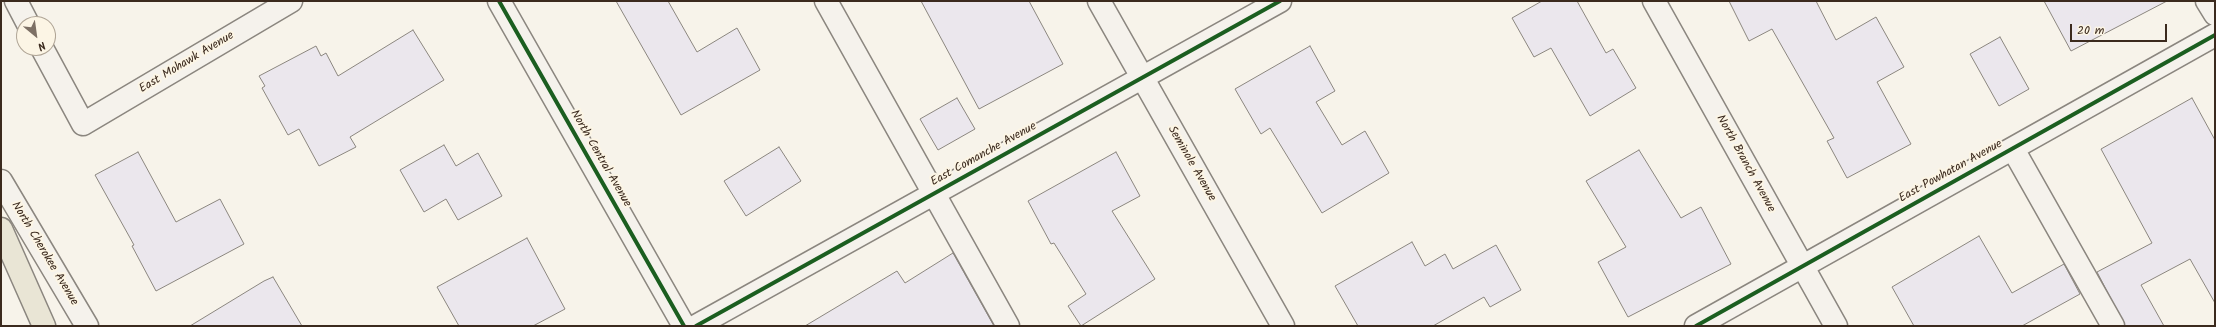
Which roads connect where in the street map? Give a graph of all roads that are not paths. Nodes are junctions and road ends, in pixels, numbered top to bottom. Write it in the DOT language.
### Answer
graph roads {
  1 [pos="16,1"];
  2 [pos="291,1"];
  3 [pos="499,1"];
  4 [pos="826,1"];
  5 [pos="1099,1"];
  6 [pos="1280,1"];
  7 [pos="1654,1"];
  8 [pos="2208,1"];
  9 [pos="2215,14"];
  10 [pos="24,16"];
  11 [pos="2215,35"];
  12 [pos="46,56"];
  13 [pos="1142,79"];
  14 [pos="2013,149"];
  15 [pos="1,181"];
  16 [pos="934,194"];
  17 [pos="1,229"];
  18 [pos="1802,267"];
  19 [pos="44,326"];
  20 [pos="87,326"];
  21 [pos="684,326"];
  22 [pos="696,326"];
  23 [pos="1008,326"];
  24 [pos="1283,326"];
  25 [pos="1696,326"];
  26 [pos="1836,326"];
  27 [pos="2114,326"];
  1 -- 10 [label="street"];
  2 -- 12 [label="street, East Mohawk Avenue"];
  3 -- 21 [label="street, North Central Avenue"];
  4 -- 16 [label="street"];
  5 -- 13 [label="street, Seminole Avenue"];
  6 -- 13 [label="street, East Comanche Avenue"];
  7 -- 18 [label="street, North Branch Avenue"];
  8 -- 9 [label="street"];
  11 -- 14 [label="street, East Powhatan Avenue"];
  13 -- 16 [label="street, East Comanche Avenue"];
  13 -- 24 [label="street, Seminole Avenue"];
  14 -- 18 [label="street, East Powhatan Avenue"];
  14 -- 27 [label="street"];
  15 -- 20 [label="street, North Cherokee Avenue"];
  16 -- 22 [label="street, East Comanche Avenue"];
  16 -- 23 [label="street"];
  17 -- 19 [label="highway"];
  18 -- 25 [label="street, East Powhatan Avenue"];
  18 -- 26 [label="street, North Branch Avenue"];
}
